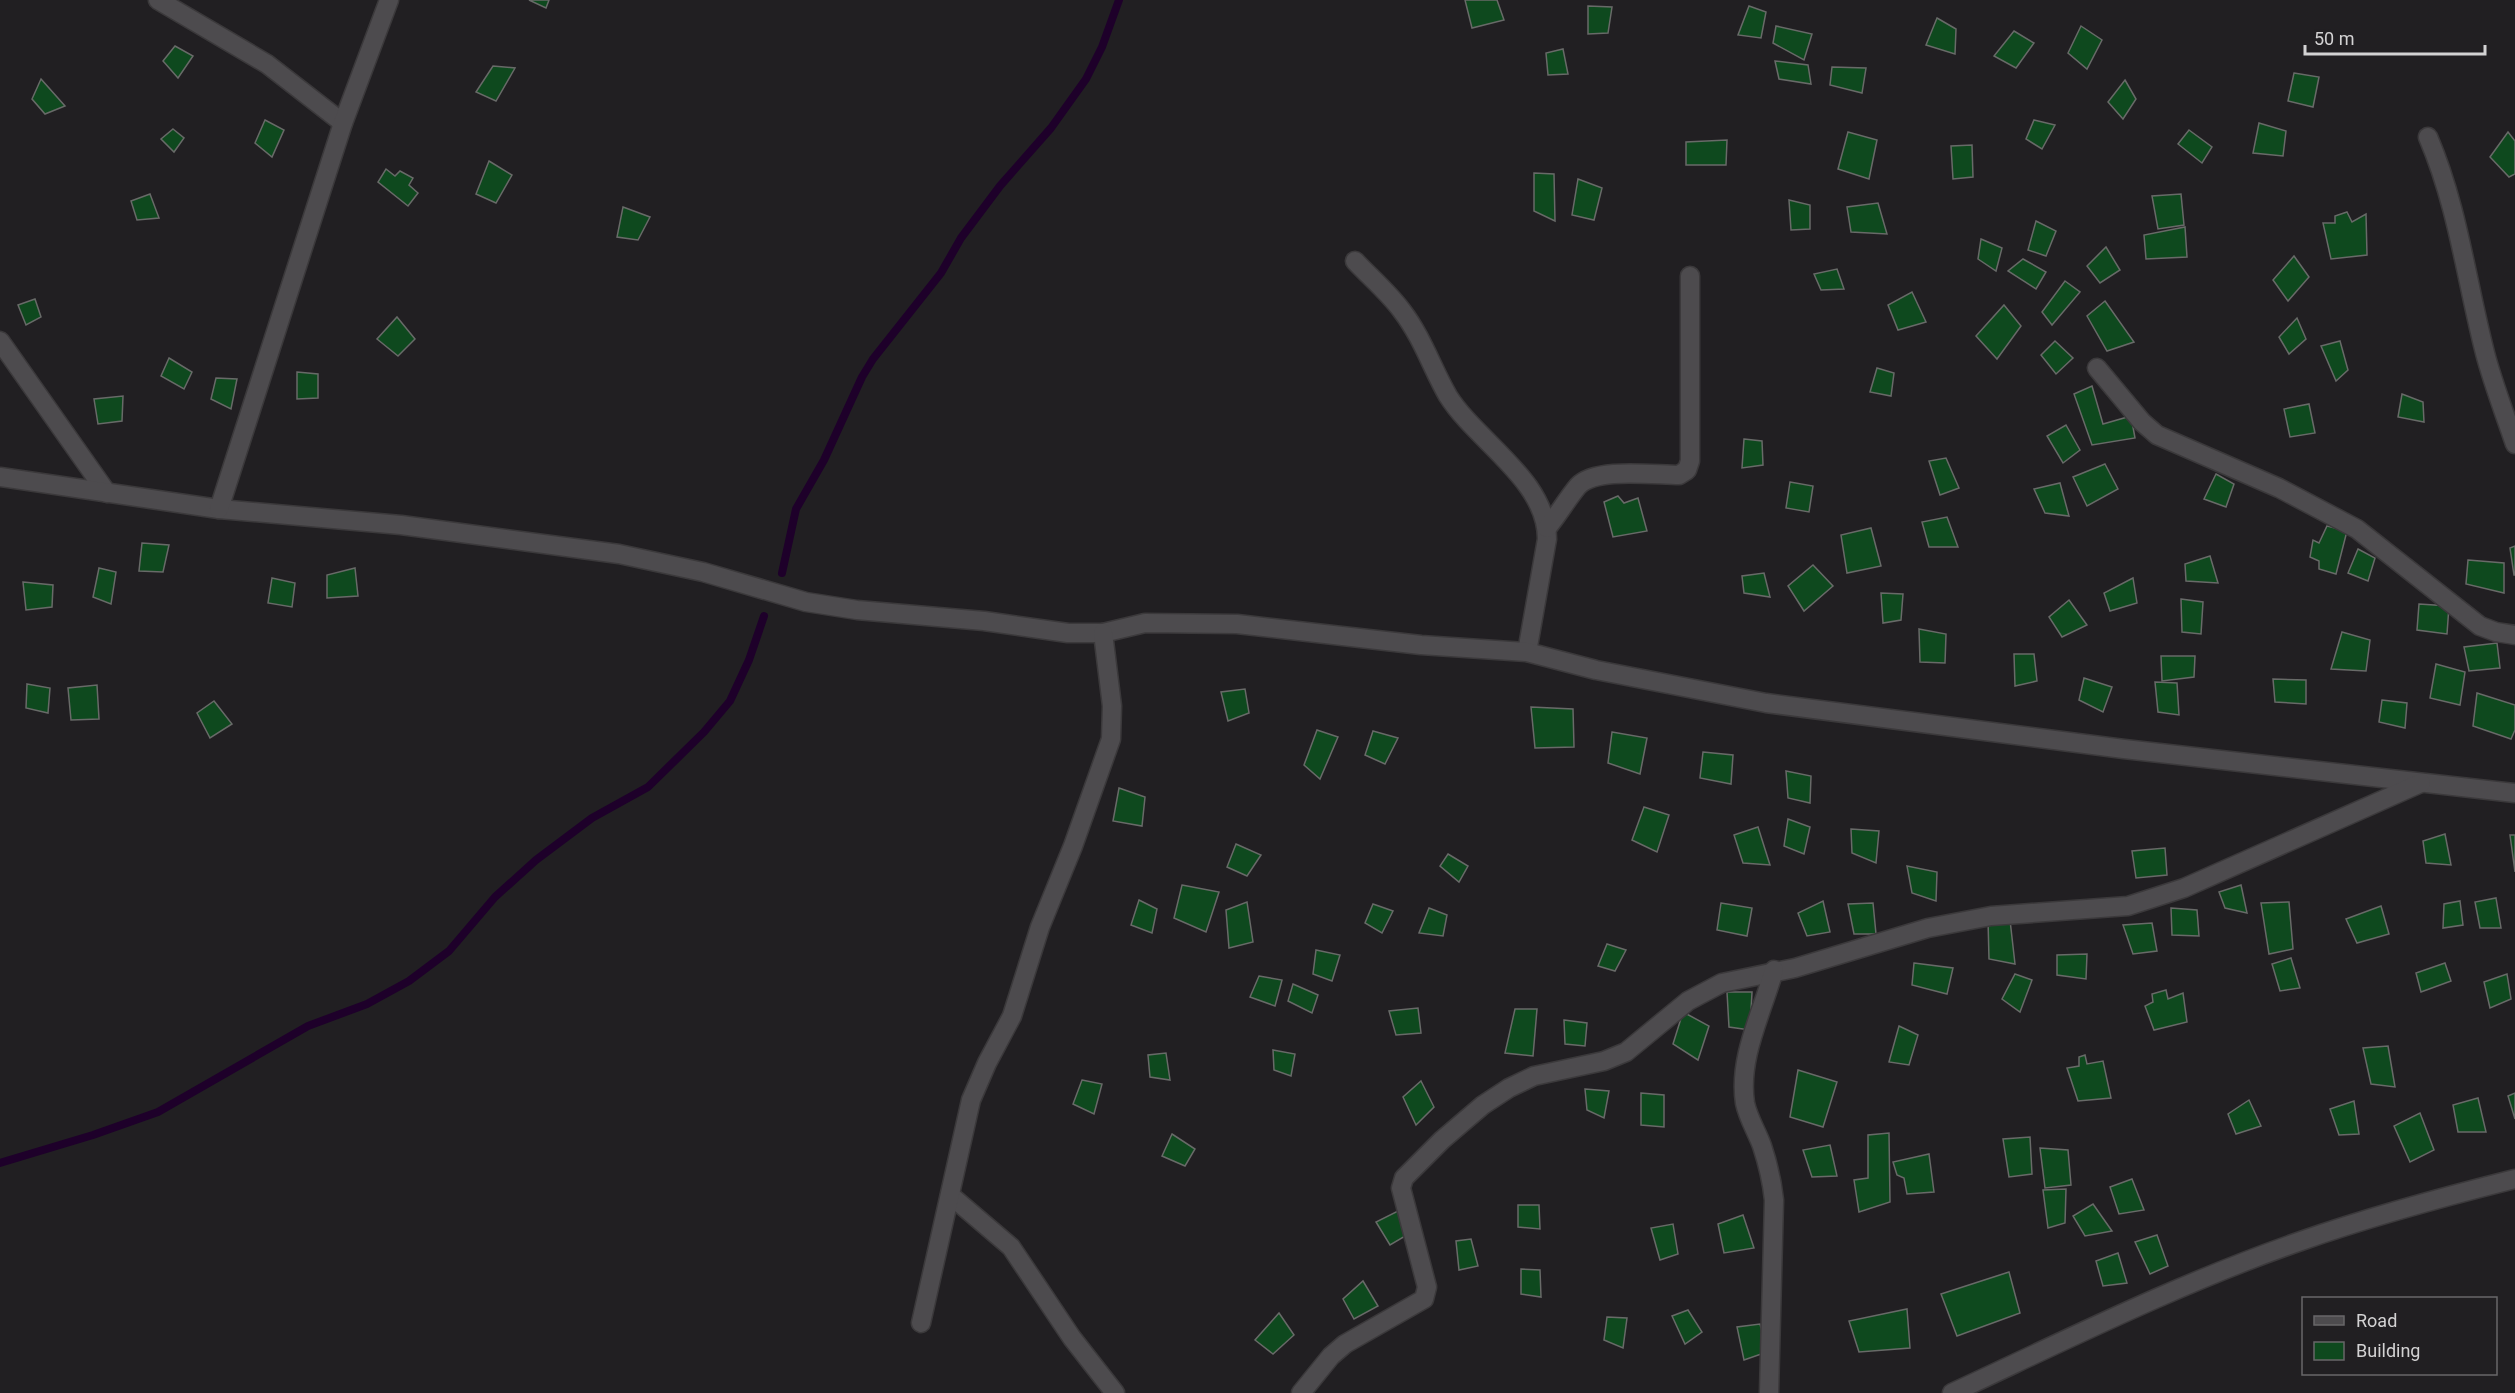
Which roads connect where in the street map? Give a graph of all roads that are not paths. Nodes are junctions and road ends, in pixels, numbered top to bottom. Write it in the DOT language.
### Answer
graph roads {
  1 [pos="158,0"];
  2 [pos="389,0"];
  3 [pos="343,123"];
  4 [pos="2428,137"];
  5 [pos="1355,261"];
  6 [pos="1690,276"];
  7 [pos="0,341"];
  8 [pos="2097,368"];
  9 [pos="2515,444"];
  10 [pos="0,477"];
  11 [pos="107,493"];
  12 [pos="219,510"];
  13 [pos="1547,528"];
  14 [pos="1103,633"];
  15 [pos="2515,635"];
  16 [pos="1527,652"];
  17 [pos="2423,783"];
  18 [pos="2515,793"];
  19 [pos="1774,970"];
  20 [pos="2515,1179"];
  21 [pos="950,1195"];
  22 [pos="921,1323"];
  23 [pos="1115,1393"];
  24 [pos="1301,1393"];
  25 [pos="1769,1393"];
  26 [pos="1952,1393"];
  1 -- 3 [label="street"];
  2 -- 3 [label="street"];
  3 -- 12 [label="street"];
  4 -- 9 [label="street"];
  5 -- 13 [label="street"];
  6 -- 13 [label="street"];
  7 -- 11 [label="street"];
  8 -- 15 [label="street"];
  10 -- 11 [label="street"];
  11 -- 12 [label="street"];
  12 -- 14 [label="street"];
  13 -- 16 [label="street"];
  14 -- 16 [label="street"];
  14 -- 21 [label="street"];
  16 -- 17 [label="street"];
  17 -- 18 [label="street"];
  17 -- 19 [label="street"];
  19 -- 24 [label="street"];
  19 -- 25 [label="street"];
  20 -- 26 [label="street"];
  21 -- 22 [label="street"];
  21 -- 23 [label="street"];
}
